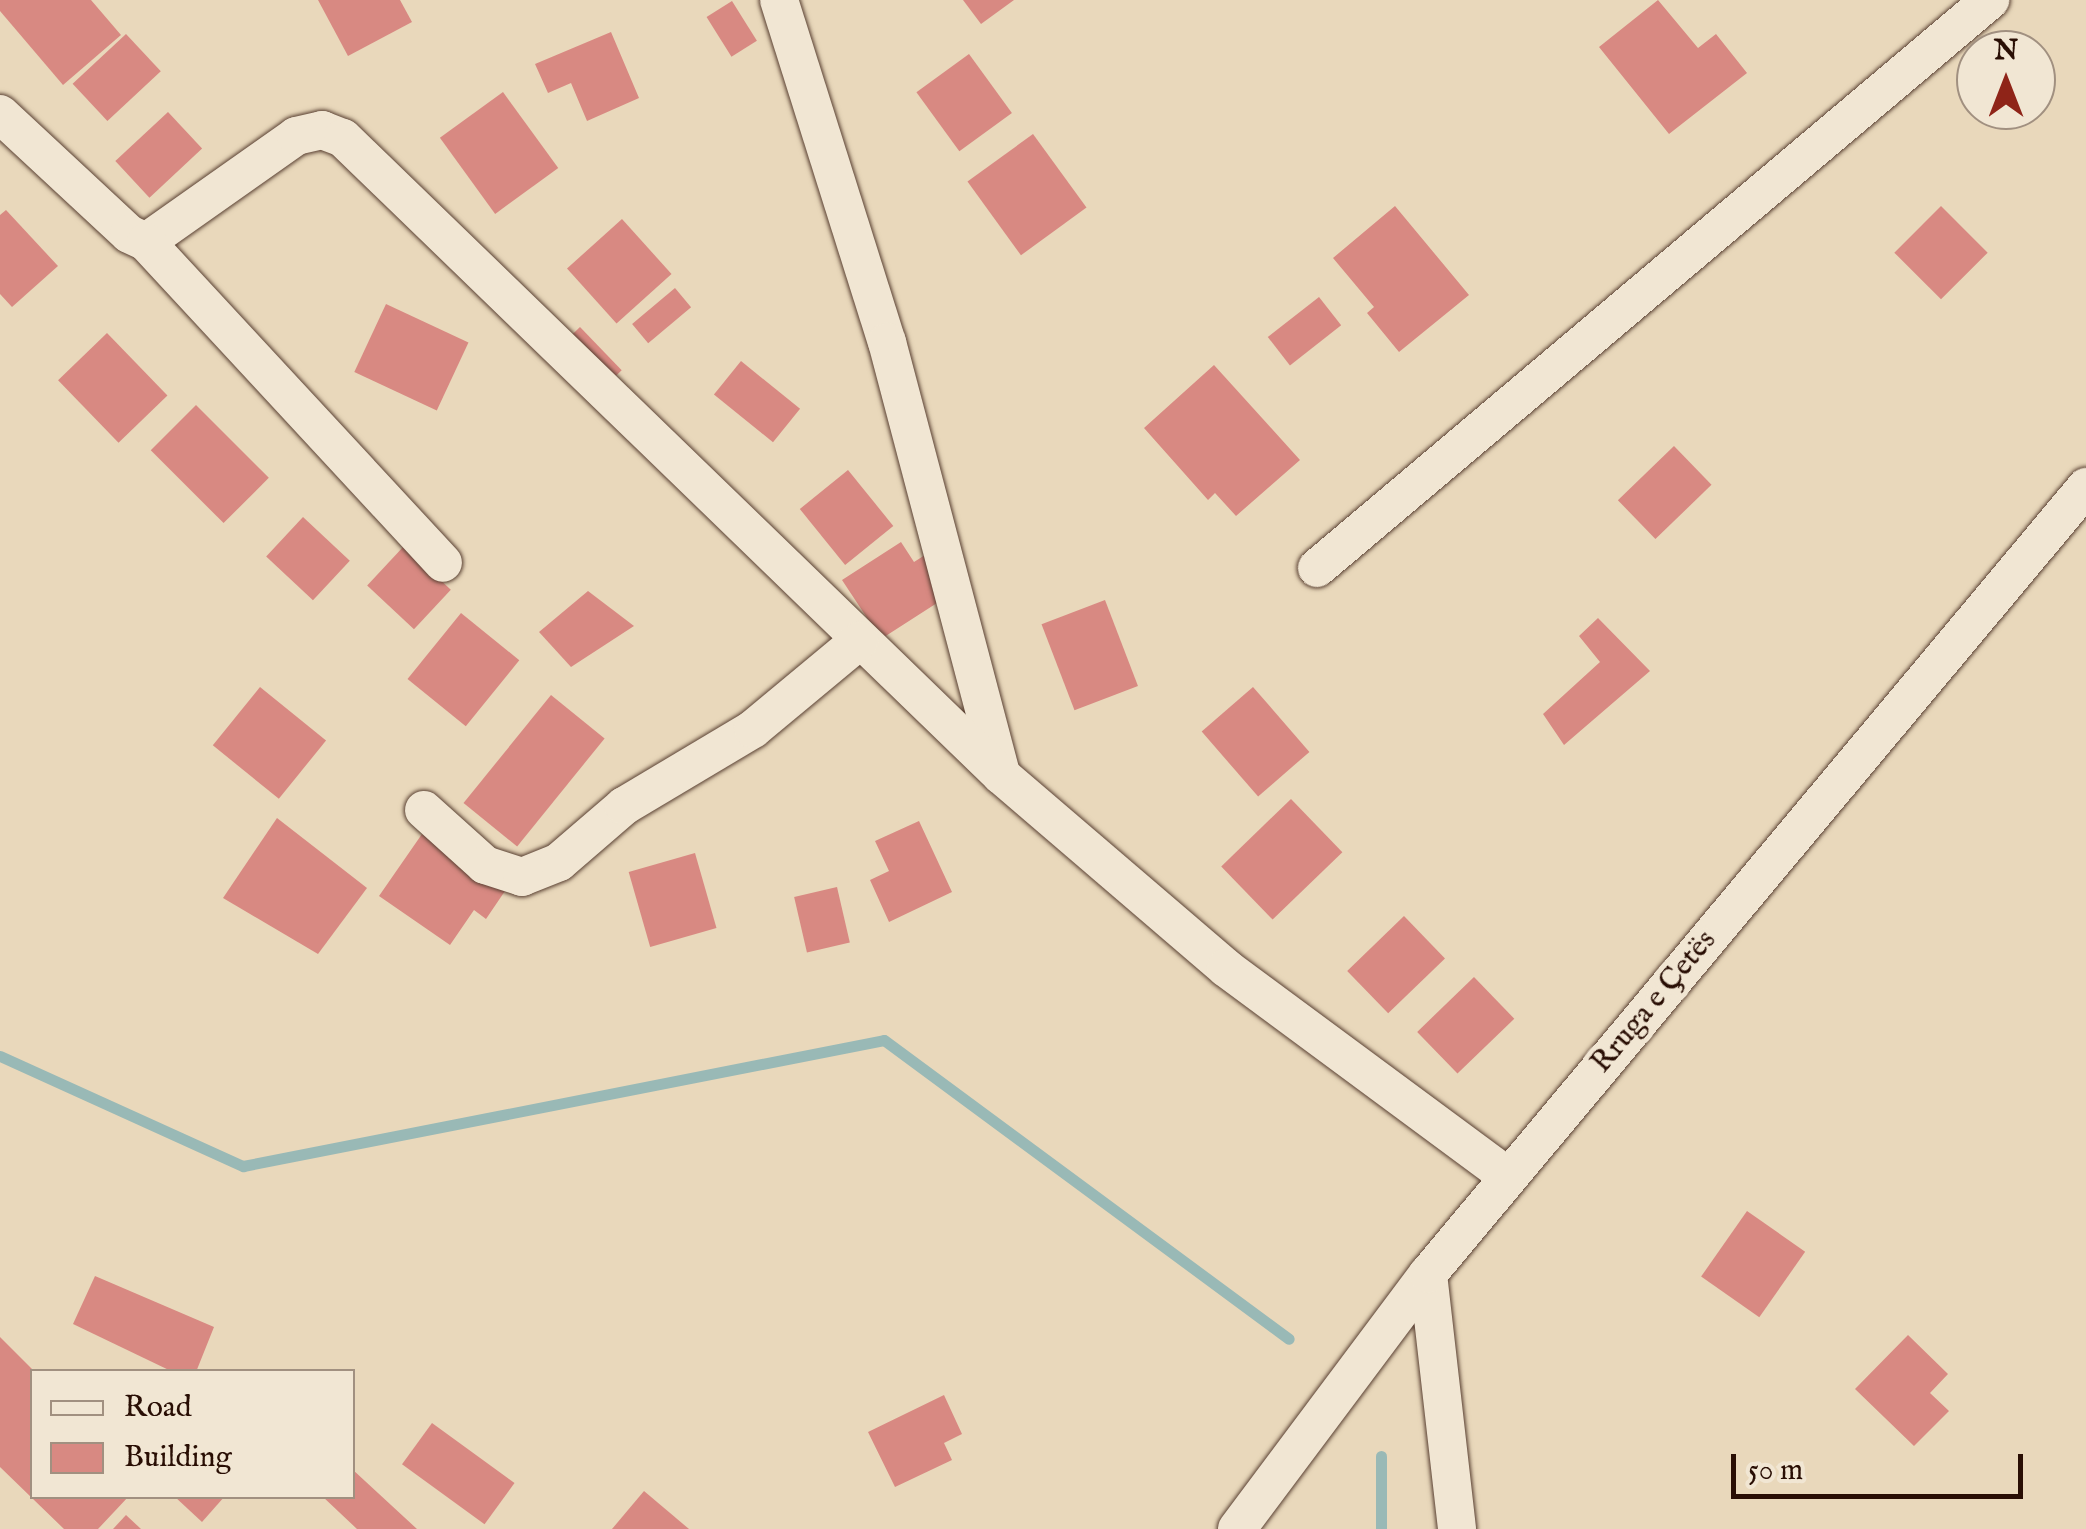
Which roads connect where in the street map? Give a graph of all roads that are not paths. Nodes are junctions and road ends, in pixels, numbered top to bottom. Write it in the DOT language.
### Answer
graph roads {
  1 [pos="779,0"];
  2 [pos="1990,0"];
  3 [pos="0,114"];
  4 [pos="146,242"];
  5 [pos="2086,487"];
  6 [pos="444,563"];
  7 [pos="1318,568"];
  8 [pos="859,640"];
  9 [pos="1001,775"];
  10 [pos="424,810"];
  11 [pos="1508,1177"];
  12 [pos="1428,1274"];
  13 [pos="1237,1529"];
  14 [pos="1457,1529"];
  1 -- 9 [label="street"];
  2 -- 7 [label="street"];
  3 -- 4 [label="street"];
  4 -- 6 [label="street"];
  4 -- 8 [label="street"];
  5 -- 11 [label="street, Rruga e Çetës"];
  8 -- 9 [label="street"];
  8 -- 10 [label="street"];
  9 -- 11 [label="street"];
  11 -- 12 [label="street, Rruga e Çetës"];
  12 -- 13 [label="street, Rruga e Çetës"];
  12 -- 14 [label="street"];
}
